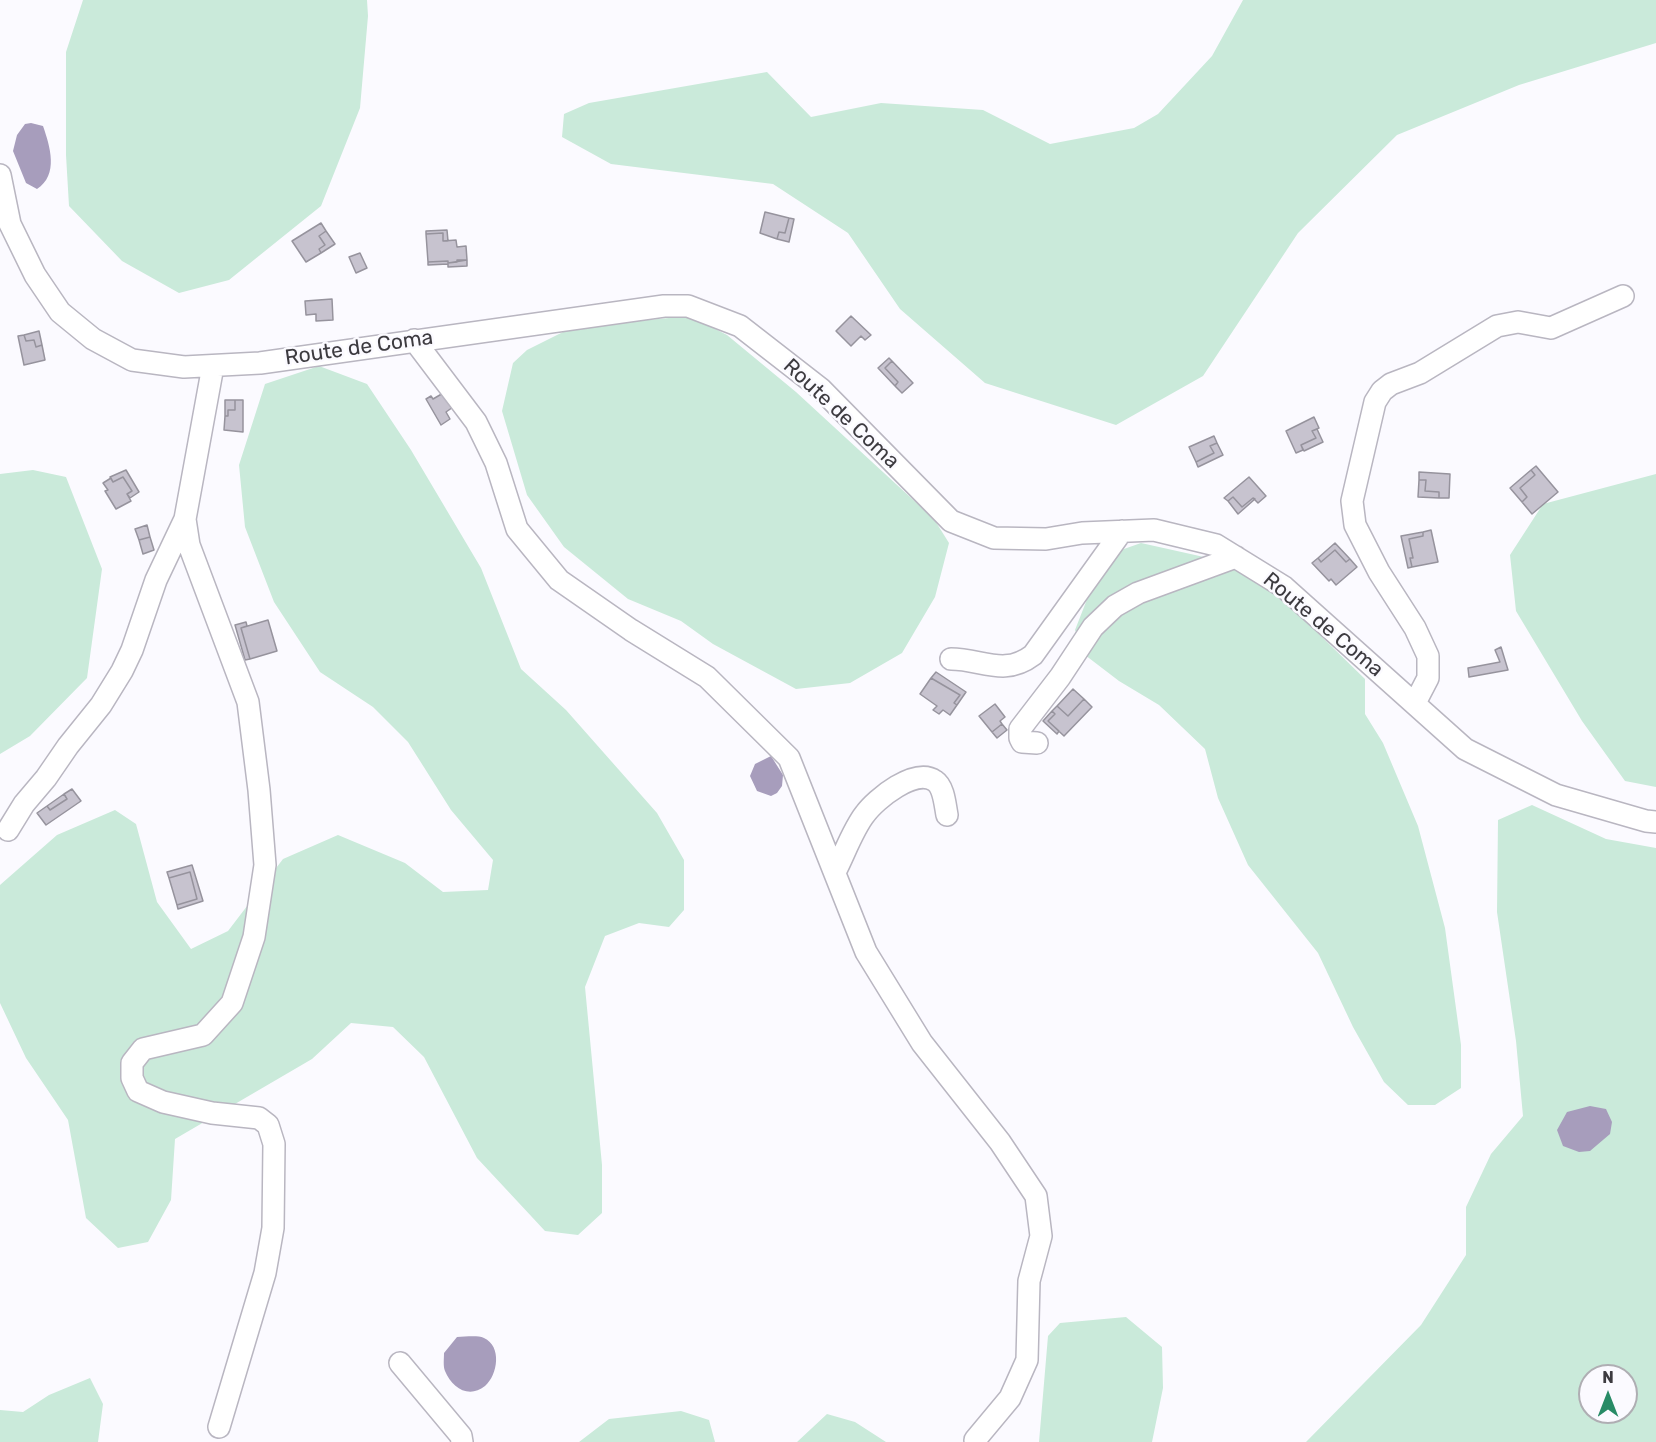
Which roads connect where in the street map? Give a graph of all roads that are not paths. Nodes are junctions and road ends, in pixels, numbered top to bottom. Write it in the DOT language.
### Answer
graph roads {
  1 [pos="0,175"];
  2 [pos="1623,296"];
  3 [pos="414,340"];
  4 [pos="213,366"];
  5 [pos="185,519"];
  6 [pos="1122,531"];
  7 [pos="1236,557"];
  8 [pos="951,659"];
  9 [pos="1415,703"];
  10 [pos="1037,744"];
  11 [pos="947,815"];
  12 [pos="1656,822"];
  13 [pos="8,830"];
  14 [pos="835,872"];
  15 [pos="400,1363"];
  16 [pos="219,1427"];
  17 [pos="975,1440"];
  18 [pos="462,1442"];
  1 -- 4 [label="street, Route de Coma"];
  2 -- 9 [label="street"];
  3 -- 4 [label="street, Route de Coma"];
  3 -- 6 [label="street, Route de Coma"];
  3 -- 14 [label="street"];
  4 -- 5 [label="street"];
  5 -- 13 [label="street"];
  5 -- 16 [label="street"];
  6 -- 7 [label="street, Route de Coma"];
  6 -- 8 [label="street"];
  7 -- 9 [label="street, Route de Coma"];
  7 -- 10 [label="street"];
  9 -- 12 [label="street, Route de Coma"];
  11 -- 14 [label="street"];
  14 -- 17 [label="street"];
  15 -- 18 [label="street"];
}
